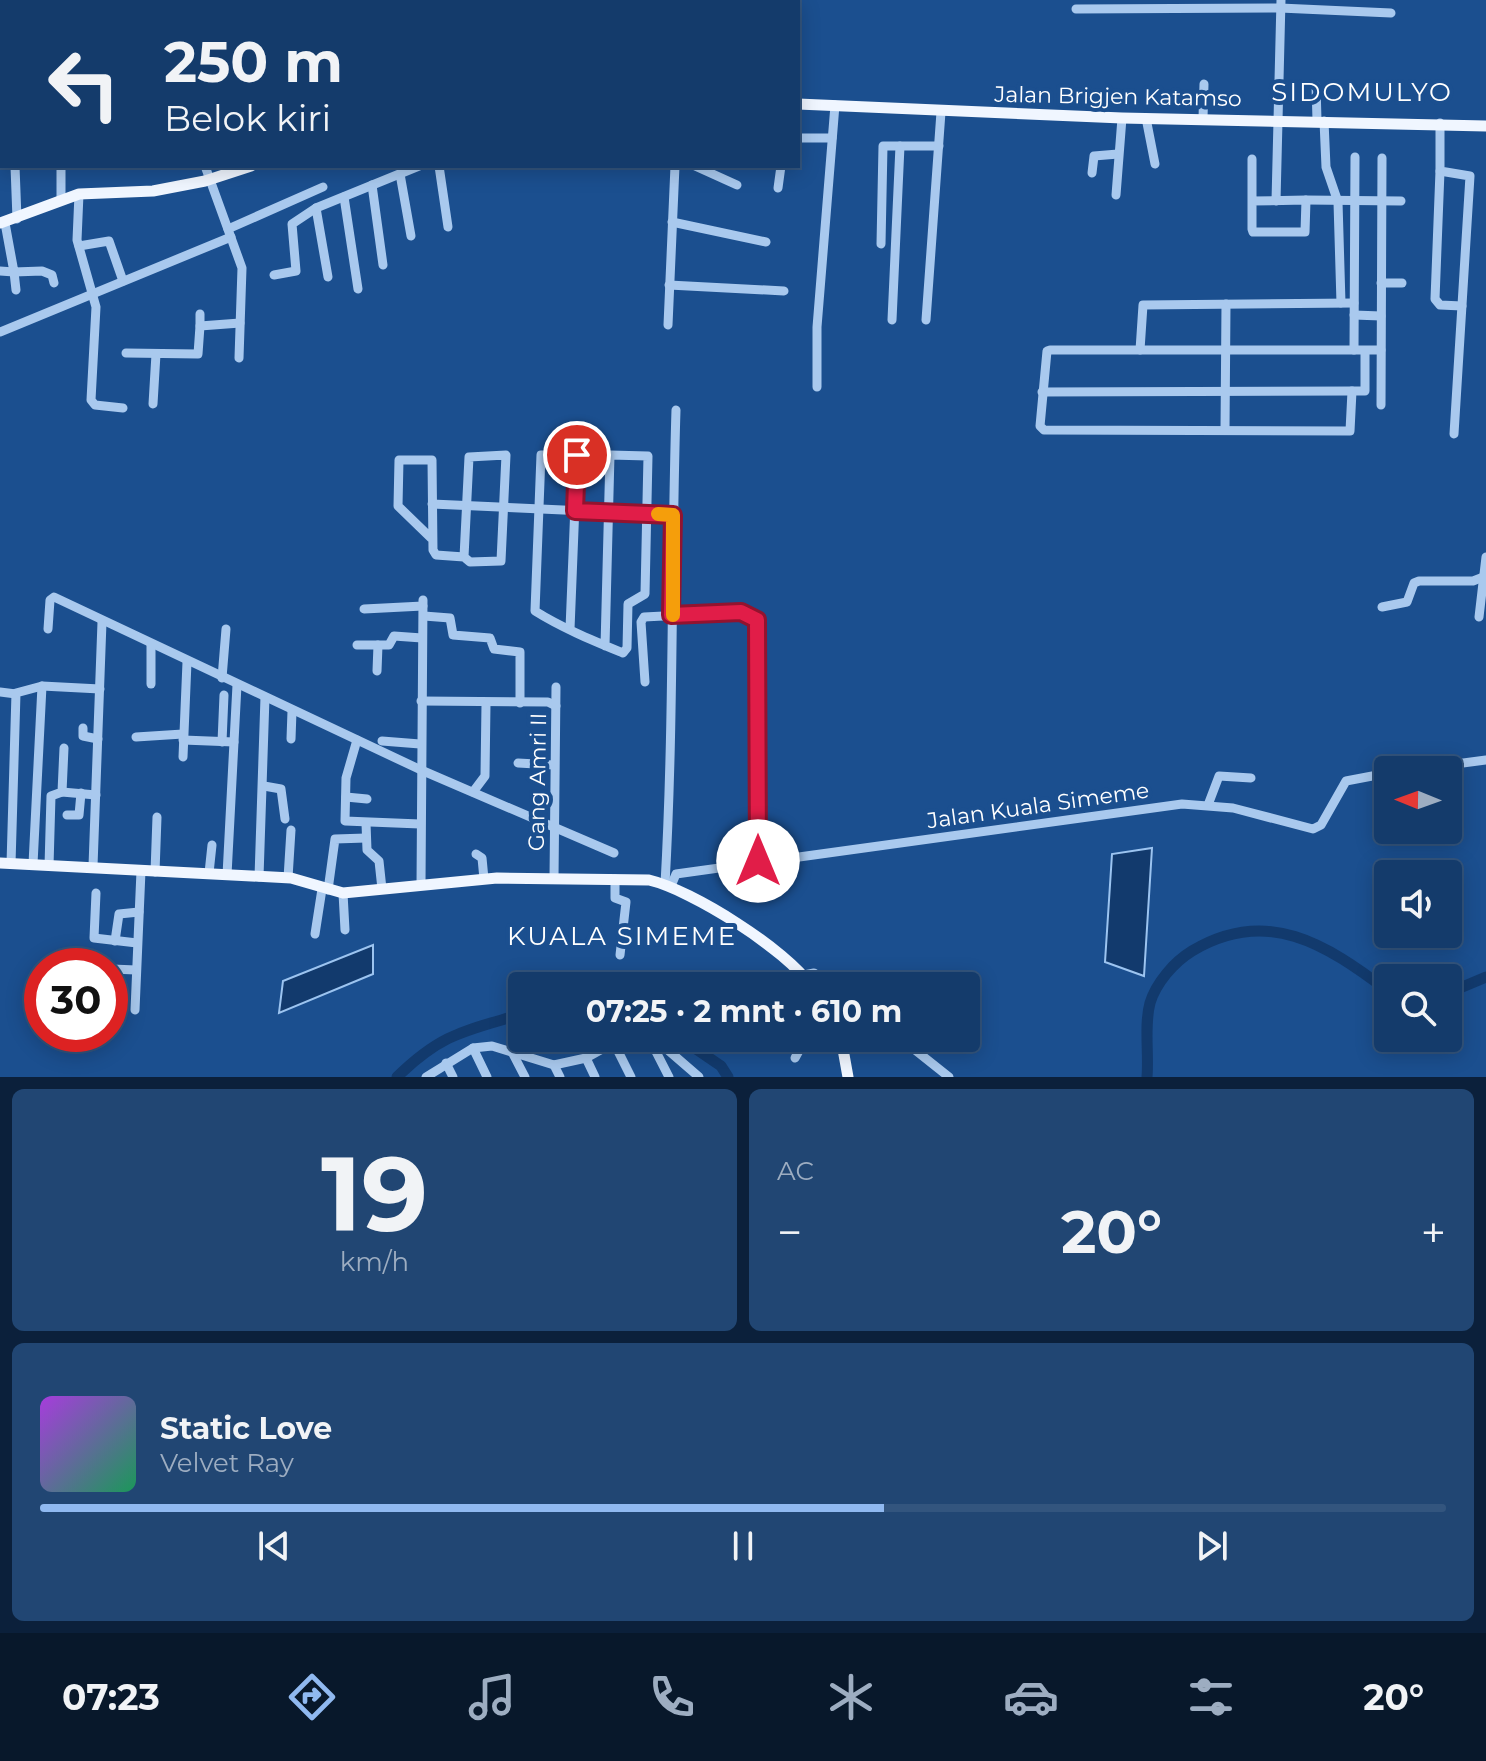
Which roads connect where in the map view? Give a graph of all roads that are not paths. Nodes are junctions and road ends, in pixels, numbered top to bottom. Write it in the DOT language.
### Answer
graph roads {
  1 [pos="1281,4"];
  2 [pos="1076,9"];
  3 [pos="1391,13"];
  4 [pos="1204,84"];
  5 [pos="1316,86"];
  6 [pos="800,104"];
  7 [pos="835,105"];
  8 [pos="941,112"];
  9 [pos="1122,118"];
  10 [pos="1146,118"];
  11 [pos="1203,118"];
  12 [pos="1276,120"];
  13 [pos="1321,120"];
  14 [pos="1440,123"];
  15 [pos="1486,126"];
  16 [pos="800,138"];
  17 [pos="832,138"];
  18 [pos="900,146"];
  19 [pos="939,146"];
  20 [pos="1118,154"];
  21 [pos="1355,157"];
  22 [pos="1382,158"];
  23 [pos="1252,159"];
  24 [pos="1155,164"];
  25 [pos="15,168"];
  26 [pos="61,168"];
  27 [pos="206,168"];
  28 [pos="414,168"];
  29 [pos="439,168"];
  30 [pos="675,168"];
  31 [pos="699,168"];
  32 [pos="781,168"];
  33 [pos="222,170"];
  34 [pos="1440,171"];
  35 [pos="1092,173"];
  36 [pos="400,174"];
  37 [pos="210,179"];
  38 [pos="372,185"];
  39 [pos="737,185"];
  40 [pos="323,187"];
  41 [pos="778,188"];
  42 [pos="79,194"];
  43 [pos="1116,195"];
  44 [pos="344,197"];
  45 [pos="61,199"];
  46 [pos="1306,200"];
  47 [pos="1252,201"];
  48 [pos="1276,201"];
  49 [pos="1354,201"];
  50 [pos="1381,201"];
  51 [pos="1401,201"];
  52 [pos="1338,202"];
  53 [pos="316,208"];
  54 [pos="7,222"];
  55 [pos="672,222"];
  56 [pos="448,227"];
  57 [pos="230,233"];
  58 [pos="411,236"];
  59 [pos="766,242"];
  60 [pos="881,244"];
  61 [pos="79,246"];
  62 [pos="383,265"];
  63 [pos="0,271"];
  64 [pos="14,272"];
  65 [pos="274,275"];
  66 [pos="328,277"];
  67 [pos="123,281"];
  68 [pos="54,283"];
  69 [pos="1381,283"];
  70 [pos="1402,283"];
  71 [pos="669,285"];
  72 [pos="358,289"];
  73 [pos="16,290"];
  74 [pos="784,291"];
  75 [pos="92,293"];
  76 [pos="1341,303"];
  77 [pos="1354,303"];
  78 [pos="1226,304"];
  79 [pos="1462,306"];
  80 [pos="200,314"];
  81 [pos="1354,315"];
  82 [pos="1381,316"];
  83 [pos="892,320"];
  84 [pos="926,320"];
  85 [pos="240,323"];
  86 [pos="668,325"];
  87 [pos="200,326"];
  88 [pos="0,332"];
  89 [pos="1140,350"];
  90 [pos="1225,350"];
  91 [pos="1359,350"];
  92 [pos="1381,350"];
  93 [pos="126,353"];
  94 [pos="156,354"];
  95 [pos="239,358"];
  96 [pos="817,387"];
  97 [pos="1225,390"];
  98 [pos="1352,391"];
  99 [pos="1365,391"];
  100 [pos="1381,391"];
  101 [pos="1042,392"];
  102 [pos="153,404"];
  103 [pos="1381,405"];
  104 [pos="123,408"];
  105 [pos="676,410"];
  106 [pos="1225,430"];
  107 [pos="1454,434"];
  108 [pos="432,504"];
  109 [pos="466,505"];
  110 [pos="503,507"];
  111 [pos="539,510"];
  112 [pos="575,511"];
  113 [pos="610,511"];
  114 [pos="648,513"];
  115 [pos="673,515"];
  116 [pos="431,538"];
  117 [pos="464,557"];
  118 [pos="1486,557"];
  119 [pos="1484,576"];
  120 [pos="423,607"];
  121 [pos="1382,607"];
  122 [pos="364,609"];
  123 [pos="671,615"];
  124 [pos="1479,617"];
  125 [pos="102,622"];
  126 [pos="48,629"];
  127 [pos="226,629"];
  128 [pos="570,629"];
  129 [pos="422,638"];
  130 [pos="151,645"];
  131 [pos="357,645"];
  132 [pos="378,645"];
  133 [pos="605,646"];
  134 [pos="187,662"];
  135 [pos="377,671"];
  136 [pos="222,678"];
  137 [pos="645,682"];
  138 [pos="151,684"];
  139 [pos="237,685"];
  140 [pos="42,686"];
  141 [pos="556,687"];
  142 [pos="100,689"];
  143 [pos="0,692"];
  144 [pos="16,694"];
  145 [pos="224,695"];
  146 [pos="265,697"];
  147 [pos="421,701"];
  148 [pos="520,703"];
  149 [pos="486,704"];
  150 [pos="556,706"];
  151 [pos="292,711"];
  152 [pos="83,728"];
  153 [pos="136,737"];
  154 [pos="183,737"];
  155 [pos="98,739"];
  156 [pos="291,739"];
  157 [pos="357,740"];
  158 [pos="382,741"];
  159 [pos="222,742"];
  160 [pos="234,742"];
  161 [pos="420,744"];
  162 [pos="64,748"];
  163 [pos="183,757"];
  164 [pos="1486,760"];
  165 [pos="518,763"];
  166 [pos="1462,763"];
  167 [pos="554,765"];
  168 [pos="421,770"];
  169 [pos="1374,776"];
  170 [pos="1251,778"];
  171 [pos="264,786"];
  172 [pos="62,792"];
  173 [pos="473,792"];
  174 [pos="81,793"];
  175 [pos="96,795"];
  176 [pos="346,797"];
  177 [pos="367,799"];
  178 [pos="1208,805"];
  179 [pos="67,815"];
  180 [pos="157,817"];
  181 [pos="285,819"];
  182 [pos="366,823"];
  183 [pos="420,824"];
  184 [pos="553,828"];
  185 [pos="291,830"];
  186 [pos="366,838"];
  187 [pos="212,845"];
  188 [pos="614,853"];
  189 [pos="476,854"];
  190 [pos="758,861"];
  191 [pos="5,863"];
  192 [pos="33,864"];
  193 [pos="49,866"];
  194 [pos="93,866"];
  195 [pos="141,871"];
  196 [pos="155,872"];
  197 [pos="209,873"];
  198 [pos="227,875"];
  199 [pos="259,877"];
  200 [pos="288,878"];
  201 [pos="554,878"];
  202 [pos="484,879"];
  203 [pos="615,879"];
  204 [pos="421,885"];
  205 [pos="668,885"];
  206 [pos="325,889"];
  207 [pos="382,889"];
  208 [pos="96,893"];
  209 [pos="343,893"];
  210 [pos="139,912"];
  211 [pos="345,930"];
  212 [pos="315,934"];
  213 [pos="115,941"];
  214 [pos="137,943"];
  215 [pos="620,955"];
  216 [pos="128,970"];
  217 [pos="136,970"];
  218 [pos="800,972"];
  219 [pos="135,1010"];
  220 [pos="473,1048"];
  221 [pos="508,1051"];
  222 [pos="512,1052"];
  223 [pos="597,1052"];
  224 [pos="622,1052"];
  225 [pos="658,1052"];
  226 [pos="669,1052"];
  227 [pos="798,1052"];
  228 [pos="844,1052"];
  229 [pos="918,1052"];
  230 [pos="586,1058"];
  231 [pos="795,1058"];
  232 [pos="446,1063"];
  233 [pos="554,1065"];
  234 [pos="426,1077"];
  235 [pos="453,1077"];
  236 [pos="487,1077"];
  237 [pos="525,1077"];
  238 [pos="560,1077"];
  239 [pos="595,1077"];
  240 [pos="631,1077"];
  241 [pos="669,1077"];
  242 [pos="699,1077"];
  243 [pos="848,1077"];
  244 [pos="949,1077"];
  1 -- 2 [label="street"];
  1 -- 3 [label="street"];
  1 -- 12 [label="street"];
  4 -- 11 [label="street"];
  5 -- 13 [label="street"];
  6 -- 7 [label="main road, Jalan Brigjen Katamso"];
  7 -- 8 [label="main road, Jalan Brigjen Katamso"];
  7 -- 17 [label="street"];
  8 -- 9 [label="main road, Jalan Brigjen Katamso"];
  8 -- 19 [label="street"];
  9 -- 10 [label="main road, Jalan Brigjen Katamso"];
  9 -- 20 [label="street"];
  10 -- 11 [label="main road, Jalan Brigjen Katamso"];
  10 -- 24 [label="street"];
  11 -- 12 [label="main road, Jalan Brigjen Katamso"];
  12 -- 13 [label="main road, Jalan Brigjen Katamso"];
  12 -- 48 [label="street"];
  13 -- 14 [label="main road, Jalan Brigjen Katamso"];
  13 -- 52 [label="street"];
  14 -- 15 [label="main road, Jalan Brigjen Katamso"];
  14 -- 34 [label="street"];
  16 -- 17 [label="street"];
  17 -- 96 [label="street"];
  18 -- 19 [label="street"];
  18 -- 60 [label="street"];
  18 -- 83 [label="street"];
  19 -- 84 [label="street"];
  20 -- 35 [label="street"];
  20 -- 43 [label="street"];
  21 -- 49 [label="street"];
  22 -- 50 [label="street"];
  23 -- 47 [label="street"];
  25 -- 54 [label="street"];
  26 -- 45 [label="street"];
  27 -- 37 [label="street"];
  28 -- 36 [label="street"];
  29 -- 56 [label="street"];
  30 -- 55 [label="street"];
  31 -- 39 [label="street"];
  32 -- 41 [label="street"];
  33 -- 37 [label="main road"];
  34 -- 79 [label="street"];
  34 -- 79 [label="street"];
  36 -- 38 [label="street"];
  36 -- 58 [label="street"];
  37 -- 42 [label="main road"];
  37 -- 57 [label="street"];
  38 -- 44 [label="street"];
  38 -- 62 [label="street"];
  40 -- 57 [label="street"];
  42 -- 45 [label="main road"];
  42 -- 61 [label="street"];
  44 -- 53 [label="street"];
  44 -- 72 [label="street"];
  45 -- 54 [label="main road"];
  46 -- 47 [label="street"];
  46 -- 48 [label="street"];
  46 -- 52 [label="street"];
  47 -- 48 [label="street"];
  49 -- 50 [label="street"];
  49 -- 52 [label="street"];
  49 -- 77 [label="street"];
  50 -- 51 [label="street"];
  50 -- 69 [label="street"];
  52 -- 76 [label="street"];
  53 -- 65 [label="street"];
  53 -- 66 [label="street"];
  54 -- 64 [label="street"];
  55 -- 59 [label="street"];
  55 -- 71 [label="street"];
  57 -- 67 [label="street"];
  57 -- 85 [label="street"];
  61 -- 67 [label="street"];
  61 -- 75 [label="street"];
  63 -- 64 [label="street"];
  64 -- 68 [label="street"];
  64 -- 73 [label="street"];
  67 -- 75 [label="street"];
  69 -- 70 [label="street"];
  69 -- 82 [label="street"];
  71 -- 74 [label="street"];
  71 -- 86 [label="street"];
  75 -- 88 [label="street"];
  75 -- 104 [label="street"];
  76 -- 77 [label="street"];
  76 -- 78 [label="street"];
  77 -- 81 [label="street"];
  78 -- 89 [label="street"];
  78 -- 90 [label="street"];
  79 -- 107 [label="street"];
  80 -- 87 [label="street"];
  81 -- 82 [label="street"];
  81 -- 91 [label="street"];
  82 -- 92 [label="street"];
  85 -- 87 [label="street"];
  85 -- 95 [label="street"];
  87 -- 94 [label="street"];
  89 -- 90 [label="street"];
  89 -- 101 [label="street"];
  90 -- 91 [label="street"];
  90 -- 97 [label="street"];
  91 -- 92 [label="street"];
  91 -- 99 [label="street"];
  92 -- 100 [label="street"];
  93 -- 94 [label="street"];
  94 -- 102 [label="street"];
  97 -- 98 [label="street"];
  97 -- 101 [label="street"];
  97 -- 106 [label="street"];
  98 -- 99 [label="street"];
  98 -- 106 [label="street"];
  99 -- 100 [label="street"];
  100 -- 103 [label="street"];
  101 -- 106 [label="street"];
  105 -- 115 [label="street"];
  108 -- 109 [label="street"];
  108 -- 116 [label="street"];
  108 -- 116 [label="street"];
  109 -- 110 [label="street"];
  109 -- 110 [label="street"];
  109 -- 117 [label="street"];
  110 -- 111 [label="street"];
  110 -- 117 [label="street"];
  111 -- 112 [label="street"];
  111 -- 112 [label="street"];
  111 -- 128 [label="street"];
  112 -- 113 [label="street"];
  112 -- 128 [label="street"];
  113 -- 114 [label="street"];
  113 -- 114 [label="street"];
  113 -- 133 [label="street"];
  114 -- 115 [label="street"];
  114 -- 133 [label="street"];
  115 -- 123 [label="street"];
  116 -- 117 [label="street"];
  118 -- 119 [label="street"];
  119 -- 121 [label="street"];
  119 -- 124 [label="street"];
  120 -- 122 [label="street"];
  120 -- 129 [label="street"];
  120 -- 148 [label="street"];
  123 -- 137 [label="street"];
  123 -- 190 [label="street"];
  123 -- 205 [label="street"];
  125 -- 126 [label="street"];
  125 -- 130 [label="street"];
  125 -- 142 [label="street"];
  127 -- 136 [label="street"];
  128 -- 133 [label="street"];
  129 -- 132 [label="street"];
  129 -- 147 [label="street"];
  130 -- 134 [label="street"];
  130 -- 138 [label="street"];
  131 -- 132 [label="street"];
  132 -- 135 [label="street"];
  134 -- 136 [label="street"];
  134 -- 154 [label="street"];
  136 -- 139 [label="street"];
  139 -- 146 [label="street"];
  139 -- 160 [label="street"];
  140 -- 142 [label="street"];
  140 -- 144 [label="street"];
  140 -- 192 [label="street"];
  141 -- 150 [label="street, Gang Amri II"];
  142 -- 155 [label="street"];
  143 -- 144 [label="street"];
  144 -- 191 [label="street"];
  145 -- 159 [label="street"];
  146 -- 151 [label="street"];
  146 -- 171 [label="street"];
  147 -- 149 [label="street"];
  147 -- 161 [label="street"];
  148 -- 149 [label="street"];
  148 -- 150 [label="street"];
  149 -- 173 [label="street"];
  150 -- 167 [label="street, Gang Amri II"];
  151 -- 156 [label="street"];
  151 -- 157 [label="street"];
  152 -- 155 [label="street"];
  153 -- 154 [label="street"];
  154 -- 159 [label="street"];
  154 -- 163 [label="street"];
  155 -- 175 [label="street"];
  157 -- 168 [label="street"];
  157 -- 176 [label="street"];
  158 -- 161 [label="street"];
  159 -- 160 [label="street"];
  160 -- 198 [label="street"];
  161 -- 168 [label="street"];
  162 -- 172 [label="street"];
  164 -- 166 [label="street"];
  165 -- 167 [label="street"];
  167 -- 184 [label="street, Gang Amri II"];
  168 -- 173 [label="street"];
  168 -- 183 [label="street"];
  169 -- 178 [label="street, Jalan Kuala Simeme"];
  170 -- 178 [label="street"];
  171 -- 181 [label="street"];
  171 -- 199 [label="street"];
  172 -- 174 [label="street"];
  172 -- 193 [label="street"];
  173 -- 184 [label="street"];
  174 -- 175 [label="street"];
  174 -- 179 [label="street"];
  175 -- 194 [label="street"];
  176 -- 177 [label="street"];
  176 -- 182 [label="street"];
  178 -- 190 [label="street, Jalan Kuala Simeme"];
  180 -- 196 [label="street"];
  182 -- 183 [label="street"];
  182 -- 186 [label="street"];
  183 -- 204 [label="street"];
  184 -- 188 [label="street"];
  184 -- 201 [label="street, Gang Amri II"];
  185 -- 200 [label="street"];
  186 -- 206 [label="street"];
  186 -- 207 [label="street"];
  187 -- 197 [label="street"];
  189 -- 202 [label="street"];
  190 -- 205 [label="street, Jalan Kuala Simeme"];
  191 -- 192 [label="main road"];
  192 -- 193 [label="main road"];
  193 -- 194 [label="main road"];
  194 -- 195 [label="main road"];
  195 -- 196 [label="main road"];
  195 -- 210 [label="street"];
  196 -- 197 [label="main road"];
  197 -- 198 [label="main road"];
  198 -- 199 [label="main road"];
  199 -- 200 [label="main road"];
  200 -- 206 [label="main road"];
  201 -- 202 [label="main road"];
  201 -- 203 [label="main road"];
  202 -- 204 [label="main road"];
  203 -- 205 [label="main road"];
  203 -- 215 [label="street"];
  204 -- 207 [label="main road"];
  205 -- 218 [label="main road"];
  206 -- 209 [label="main road"];
  206 -- 212 [label="street"];
  207 -- 209 [label="main road"];
  208 -- 213 [label="street"];
  209 -- 211 [label="street"];
  210 -- 213 [label="street"];
  210 -- 214 [label="street"];
  213 -- 214 [label="street"];
  214 -- 217 [label="street"];
  216 -- 217 [label="street"];
  217 -- 219 [label="street"];
  220 -- 221 [label="street"];
  220 -- 232 [label="street"];
  220 -- 236 [label="street"];
  222 -- 233 [label="street"];
  222 -- 237 [label="street"];
  223 -- 230 [label="street"];
  224 -- 240 [label="street"];
  225 -- 241 [label="street"];
  226 -- 242 [label="street"];
  227 -- 231 [label="street"];
  228 -- 243 [label="main road"];
  229 -- 244 [label="street"];
  230 -- 233 [label="street"];
  230 -- 239 [label="street"];
  232 -- 234 [label="street"];
  232 -- 235 [label="street"];
  233 -- 238 [label="street"];
}
